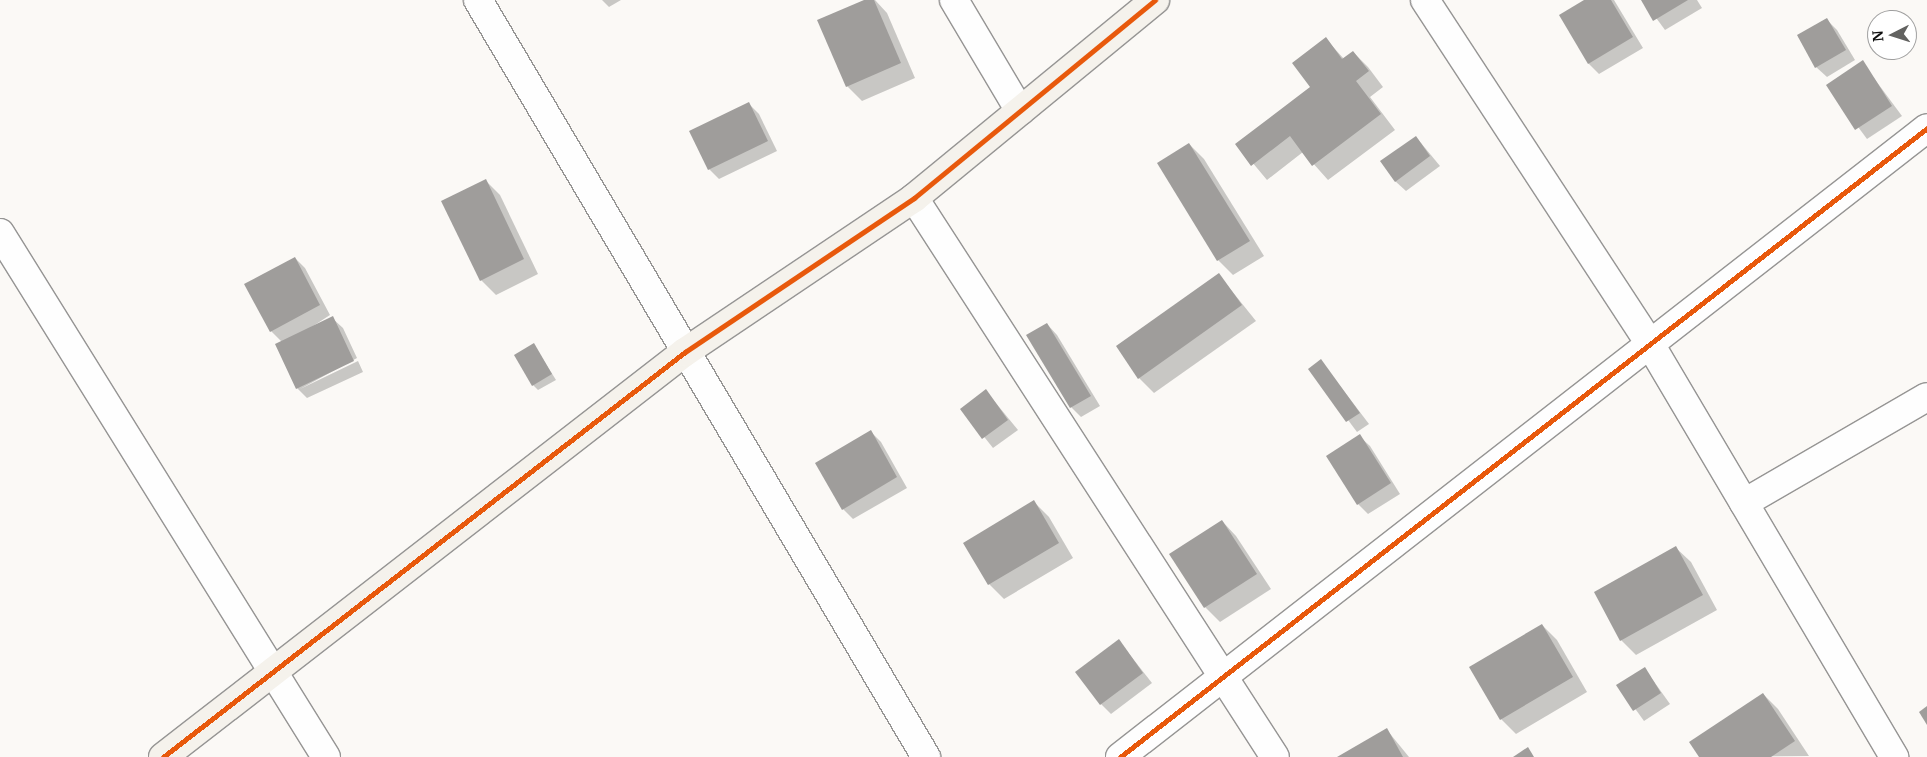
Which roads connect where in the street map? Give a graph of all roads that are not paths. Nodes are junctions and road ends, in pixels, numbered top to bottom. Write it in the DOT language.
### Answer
graph roads {
  1 [pos="478,0"];
  2 [pos="954,0"];
  3 [pos="1155,0"];
  4 [pos="1425,0"];
  5 [pos="1020,111"];
  6 [pos="1927,128"];
  7 [pos="914,198"];
  8 [pos="0,233"];
  9 [pos="1650,344"];
  10 [pos="685,352"];
  11 [pos="1927,397"];
  12 [pos="1744,503"];
  13 [pos="273,674"];
  14 [pos="1224,676"];
  15 [pos="164,757"];
  16 [pos="326,757"];
  17 [pos="926,757"];
  18 [pos="1120,757"];
  19 [pos="1276,757"];
  20 [pos="1894,757"];
  1 -- 10 [label="street"];
  2 -- 5 [label="street"];
  3 -- 5 [label="street"];
  4 -- 9 [label="street"];
  5 -- 7 [label="street"];
  6 -- 9 [label="street"];
  7 -- 10 [label="street"];
  7 -- 14 [label="street"];
  8 -- 13 [label="street"];
  9 -- 12 [label="street"];
  9 -- 14 [label="street"];
  10 -- 13 [label="street"];
  10 -- 17 [label="street"];
  11 -- 12 [label="street"];
  12 -- 20 [label="street"];
  13 -- 15 [label="street"];
  13 -- 16 [label="street"];
  14 -- 18 [label="street"];
  14 -- 19 [label="street"];
}
